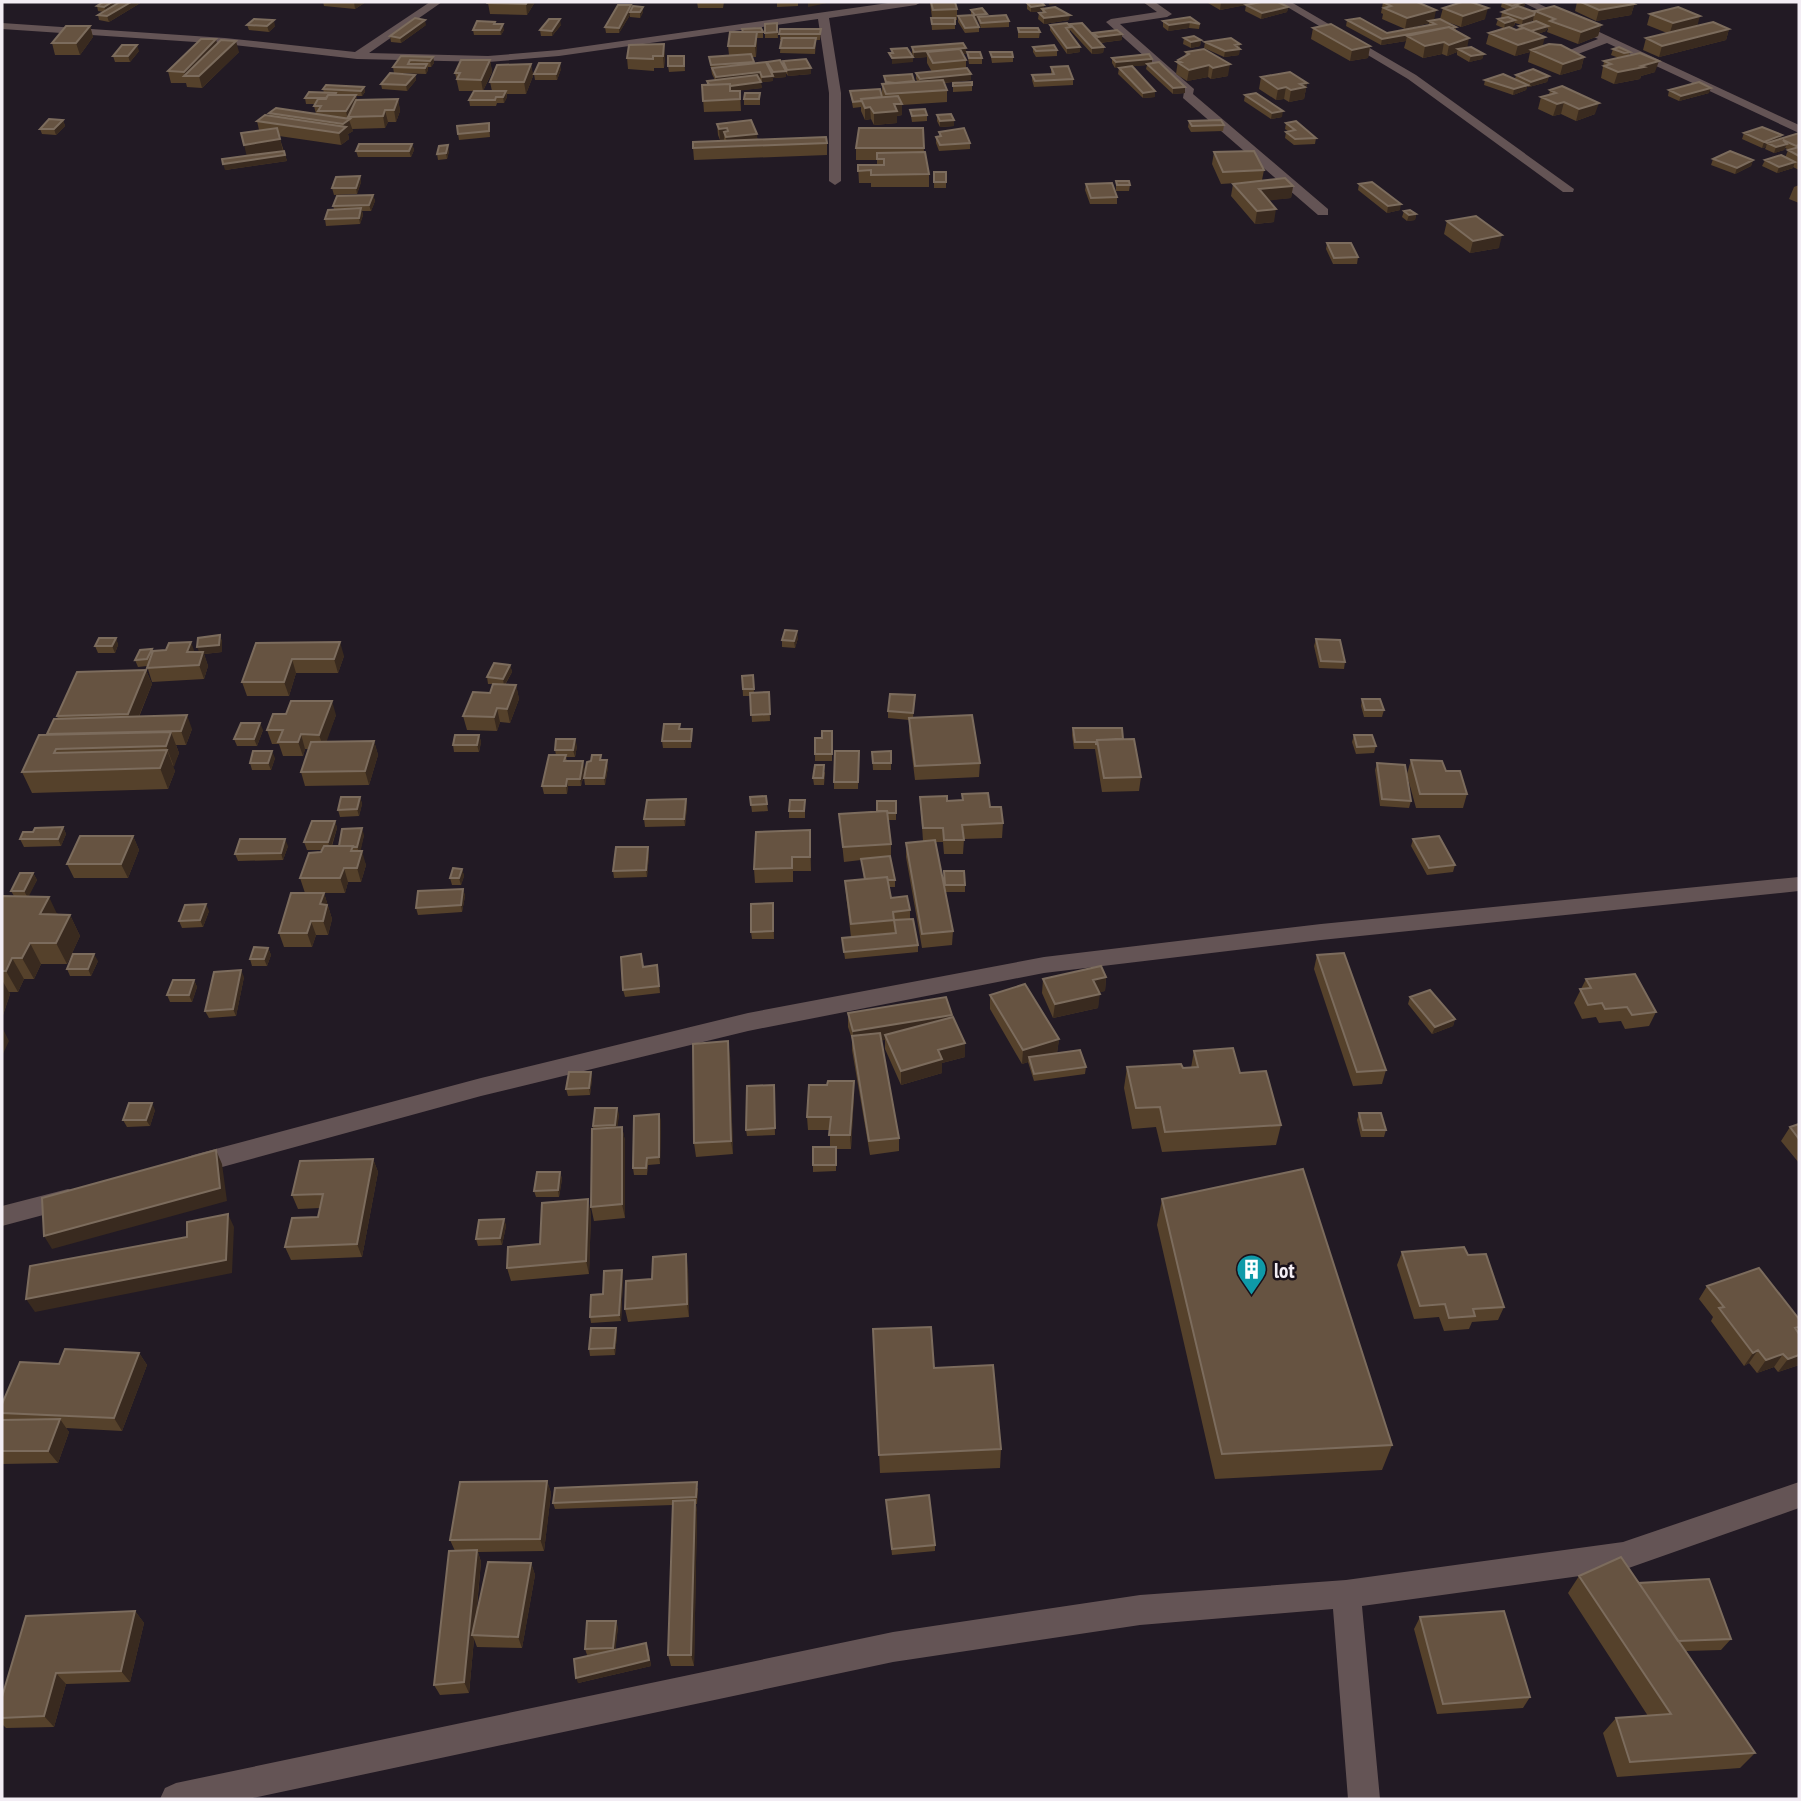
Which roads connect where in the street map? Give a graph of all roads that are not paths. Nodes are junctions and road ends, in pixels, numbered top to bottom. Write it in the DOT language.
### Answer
graph roads {
  1 [pos="437,2"];
  2 [pos="916,2"];
  3 [pos="1149,2"];
  4 [pos="1284,2"];
  5 [pos="1527,2"];
  6 [pos="823,15"];
  7 [pos="2,26"];
  8 [pos="1608,39"];
  9 [pos="1566,55"];
  10 [pos="357,56"];
  11 [pos="1799,129"];
  12 [pos="835,181"];
  13 [pos="1568,189"];
  14 [pos="1324,212"];
  15 [pos="1799,884"];
  16 [pos="172,1171"];
  17 [pos="91,1193"];
  18 [pos="2,1216"];
  19 [pos="1799,1495"];
  20 [pos="1346,1594"];
  21 [pos="176,1799"];
  22 [pos="1364,1799"];
  1 -- 10 [label="street"];
  2 -- 6 [label="street"];
  3 -- 14 [label="street"];
  4 -- 13 [label="street"];
  5 -- 8 [label="street"];
  6 -- 10 [label="street"];
  6 -- 12 [label="street"];
  7 -- 10 [label="street"];
  8 -- 9 [label="street"];
  8 -- 11 [label="street"];
  15 -- 16 [label="street"];
  17 -- 18 [label="street"];
  19 -- 20 [label="street"];
  20 -- 21 [label="street"];
  20 -- 22 [label="street"];
}
